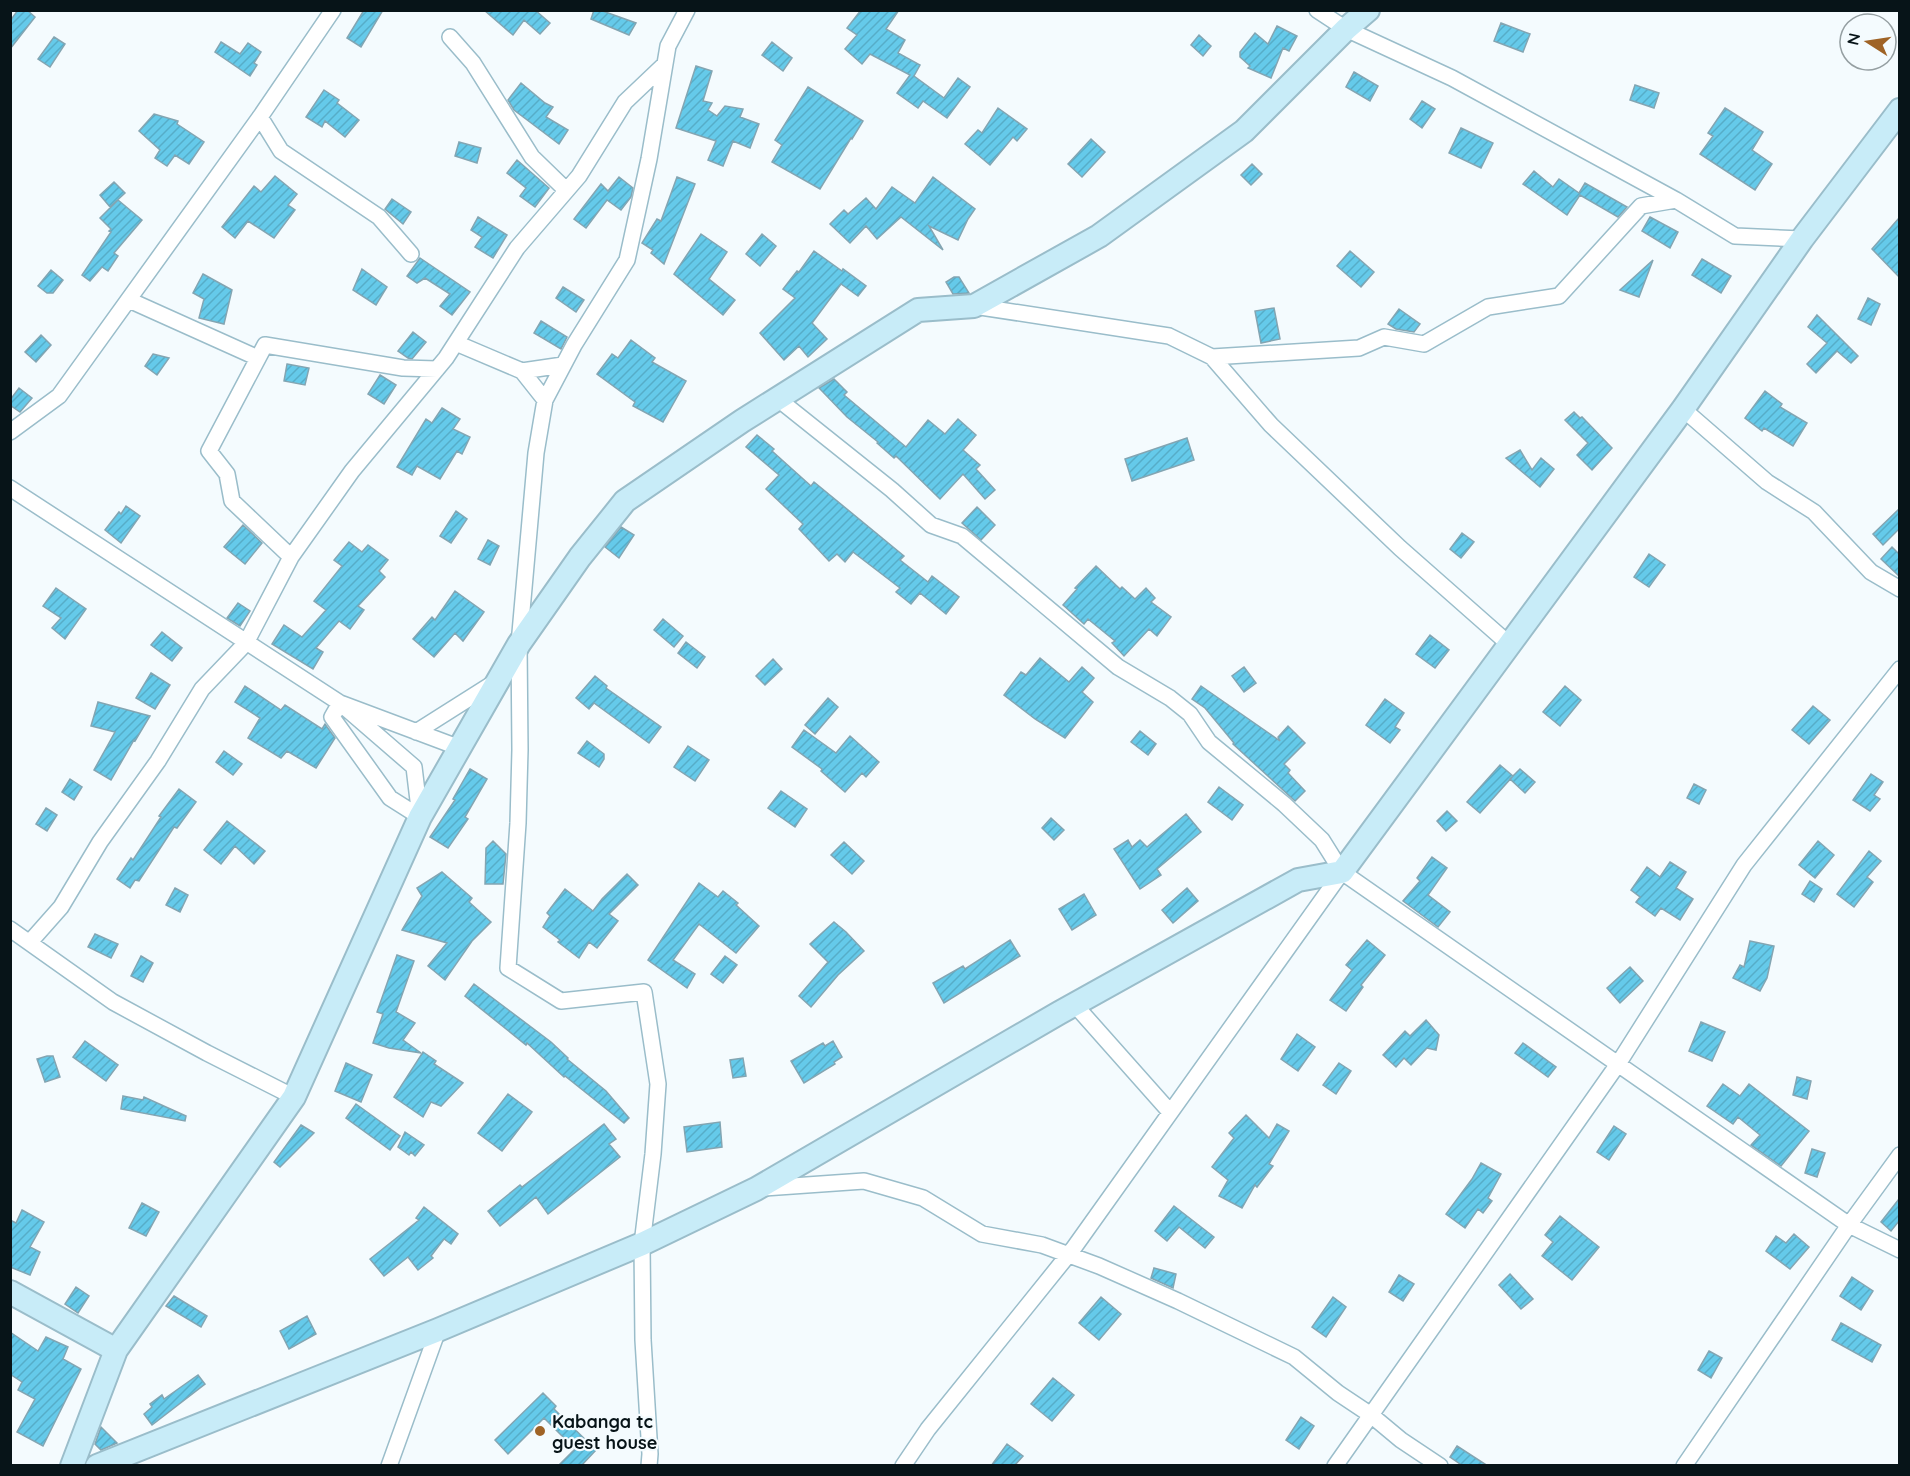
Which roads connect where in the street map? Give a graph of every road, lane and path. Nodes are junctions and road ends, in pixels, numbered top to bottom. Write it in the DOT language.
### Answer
graph roads {
  1 [pos="333,10"];
  2 [pos="687,10"];
  3 [pos="1317,10"];
  4 [pos="1368,10"];
  5 [pos="1346,29"];
  6 [pos="450,37"];
  7 [pos="665,64"];
  8 [pos="1899,110"];
  9 [pos="260,117"];
  10 [pos="566,190"];
  11 [pos="1676,200"];
  12 [pos="1802,239"];
  13 [pos="411,254"];
  14 [pos="129,300"];
  15 [pos="974,306"];
  16 [pos="456,343"];
  17 [pos="1212,357"];
  18 [pos="258,358"];
  19 [pos="563,365"];
  20 [pos="437,369"];
  21 [pos="522,371"];
  22 [pos="545,399"];
  23 [pos="778,399"];
  24 [pos="1683,409"];
  25 [pos="10,432"];
  26 [pos="10,488"];
  27 [pos="291,557"];
  28 [pos="1899,589"];
  29 [pos="246,643"];
  30 [pos="519,644"];
  31 [pos="1510,645"];
  32 [pos="1899,669"];
  33 [pos="498,680"];
  34 [pos="340,703"];
  35 [pos="416,732"];
  36 [pos="460,748"];
  37 [pos="420,817"];
  38 [pos="1342,872"];
  39 [pos="10,929"];
  40 [pos="30,942"];
  41 [pos="1075,1005"];
  42 [pos="1618,1064"];
  43 [pos="294,1097"];
  44 [pos="1170,1112"];
  45 [pos="1899,1155"];
  46 [pos="756,1189"];
  47 [pos="1850,1225"];
  48 [pos="642,1244"];
  49 [pos="1899,1250"];
  50 [pos="1068,1255"];
  51 [pos="10,1292"];
  52 [pos="438,1330"];
  53 [pos="116,1350"];
  54 [pos="1371,1415"];
  55 [pos="72,1466"];
  56 [pos="97,1466"];
  57 [pos="389,1466"];
  58 [pos="649,1466"];
  59 [pos="903,1466"];
  60 [pos="1335,1466"];
  61 [pos="1440,1466"];
  62 [pos="1684,1466"];
  1 -- 9 [label="street"];
  2 -- 7 [label="street"];
  3 -- 5 [label="street"];
  4 -- 5 [label="street"];
  5 -- 11 [label="street"];
  5 -- 15 [label="street"];
  6 -- 10 [label="street"];
  7 -- 10 [label="street"];
  7 -- 19 [label="street"];
  8 -- 12 [label="street"];
  9 -- 13 [label="street"];
  9 -- 14 [label="street"];
  10 -- 16 [label="street"];
  11 -- 12 [label="street"];
  11 -- 17 [label="street"];
  12 -- 24 [label="street"];
  14 -- 18 [label="street"];
  14 -- 25 [label="street"];
  15 -- 17 [label="street"];
  15 -- 23 [label="street"];
  16 -- 20 [label="street"];
  16 -- 21 [label="street"];
  17 -- 31 [label="street"];
  18 -- 20 [label="street"];
  18 -- 27 [label="street"];
  19 -- 21 [label="street"];
  19 -- 22 [label="street"];
  20 -- 27 [label="street"];
  21 -- 22 [label="street"];
  22 -- 30 [label="street"];
  23 -- 30 [label="street"];
  23 -- 38 [label="street"];
  24 -- 28 [label="street"];
  24 -- 31 [label="street"];
  26 -- 29 [label="street"];
  27 -- 29 [label="street"];
  29 -- 34 [label="street"];
  29 -- 40 [label="street"];
  30 -- 33 [label="street"];
  30 -- 48 [label="street"];
  31 -- 38 [label="street"];
  32 -- 42 [label="street"];
  33 -- 35 [label="street"];
  33 -- 36 [label="street"];
  34 -- 35 [label="street"];
  34 -- 37 [label="street"];
  34 -- 37 [label="street"];
  35 -- 36 [label="street"];
  36 -- 37 [label="street"];
  37 -- 43 [label="street"];
  38 -- 41 [label="street"];
  38 -- 42 [label="street"];
  38 -- 44 [label="street"];
  39 -- 40 [label="street"];
  40 -- 43 [label="street"];
  41 -- 44 [label="street"];
  41 -- 46 [label="street"];
  42 -- 47 [label="street"];
  42 -- 54 [label="street"];
  43 -- 53 [label="street"];
  44 -- 50 [label="street"];
  45 -- 47 [label="street"];
  46 -- 48 [label="street"];
  46 -- 50 [label="street"];
  47 -- 49 [label="street"];
  47 -- 62 [label="street"];
  48 -- 52 [label="street"];
  48 -- 58 [label="street"];
  50 -- 54 [label="street"];
  50 -- 59 [label="street"];
  51 -- 53 [label="street"];
  52 -- 56 [label="street"];
  52 -- 57 [label="street"];
  53 -- 55 [label="street"];
  54 -- 60 [label="street"];
  54 -- 61 [label="street"];
}
